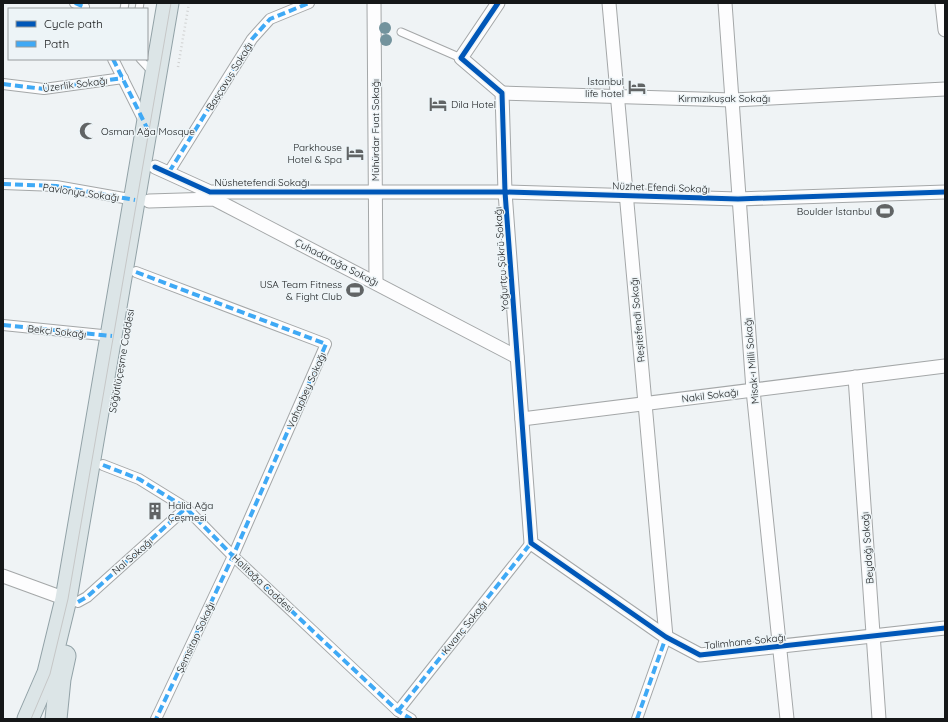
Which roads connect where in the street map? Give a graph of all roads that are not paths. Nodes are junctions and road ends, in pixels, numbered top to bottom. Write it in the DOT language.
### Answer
graph roads {
  1 [pos="168,3"];
  2 [pos="183,3"];
  3 [pos="309,3"];
  4 [pos="374,3"];
  5 [pos="498,3"];
  6 [pos="609,3"];
  7 [pos="725,3"];
  8 [pos="943,6"];
  9 [pos="945,30"];
  10 [pos="400,32"];
  11 [pos="461,58"];
  12 [pos="114,60"];
  13 [pos="141,60"];
  14 [pos="156,75"];
  15 [pos="123,78"];
  16 [pos="3,84"];
  17 [pos="945,89"];
  18 [pos="502,93"];
  19 [pos="617,96"];
  20 [pos="733,100"];
  21 [pos="147,128"];
  22 [pos="162,170"];
  23 [pos="3,184"];
  24 [pos="376,190"];
  25 [pos="505,192"];
  26 [pos="945,192"];
  27 [pos="627,194"];
  28 [pos="738,199"];
  29 [pos="142,200"];
  30 [pos="136,272"];
  31 [pos="376,281"];
  32 [pos="3,325"];
  33 [pos="112,336"];
  34 [pos="517,357"];
  35 [pos="945,366"];
  36 [pos="855,377"];
  37 [pos="753,390"];
  38 [pos="644,404"];
  39 [pos="522,419"];
  40 [pos="103,465"];
  41 [pos="186,508"];
  42 [pos="531,543"];
  43 [pos="233,556"];
  44 [pos="3,576"];
  45 [pos="72,601"];
  46 [pos="945,628"];
  47 [pos="666,637"];
  48 [pos="874,637"];
  49 [pos="780,646"];
  50 [pos="398,711"];
  51 [pos="28,719"];
  52 [pos="56,719"];
  53 [pos="156,719"];
  54 [pos="411,719"];
  55 [pos="638,719"];
  56 [pos="787,719"];
  57 [pos="878,719"];
  1 -- 14 [label="main road, Söğütlüçeşme Caddesi"];
  2 -- 22 [label="main road, Söğütlüçeşme Caddesi"];
  3 -- 22 [label="street, Başçavuş Sokağı"];
  4 -- 24 [label="street, Mühürdar Fuat Sokağı"];
  5 -- 11 [label="street"];
  6 -- 19 [label="street, Reşitefendi Sokağı"];
  7 -- 20 [label="street, Misak-ı Milli Sokağı"];
  8 -- 9 [label="street"];
  10 -- 11 [label="lane"];
  11 -- 18 [label="street"];
  12 -- 15 [label="street"];
  13 -- 14 [label="lane"];
  14 -- 21 [label="main road, Söğütlüçeşme Caddesi"];
  15 -- 16 [label="street, Üzerlik Sokağı"];
  15 -- 21 [label="street"];
  17 -- 20 [label="street, Kırmızıkuşak Sokağı"];
  18 -- 19 [label="street, Kırmızıkuşak Sokağı"];
  18 -- 25 [label="street, Yoğurtçu Şükrü Sokağı"];
  19 -- 20 [label="street, Kırmızıkuşak Sokağı"];
  19 -- 27 [label="street, Reşitefendi Sokağı"];
  20 -- 28 [label="street, Misak-ı Milli Sokağı"];
  21 -- 29 [label="main road, Söğütlüçeşme Caddesi"];
  22 -- 24 [label="street, Nüshetefendi Sokağı"];
  22 -- 29 [label="main road, Söğütlüçeşme Caddesi"];
  23 -- 29 [label="street, Pavlonya Sokağı"];
  24 -- 25 [label="street, Nüzhet Efendi Sokağı"];
  24 -- 31 [label="street, Mühürdar Fuat Sokağı"];
  25 -- 27 [label="street, Nüzhet Efendi Sokağı"];
  25 -- 34 [label="street, Yoğurtçu Şükrü Sokağı"];
  26 -- 28 [label="street, Nüzhet Efendi Sokağı"];
  27 -- 28 [label="street, Nüzhet Efendi Sokağı"];
  27 -- 38 [label="street, Reşitefendi Sokağı"];
  28 -- 37 [label="street, Misak-ı Milli Sokağı"];
  29 -- 30 [label="main road, Söğütlüçeşme Caddesi"];
  29 -- 31 [label="street, Çuhadarağa Sokağı"];
  29 -- 33 [label="main road, Söğütlüçeşme Caddesi"];
  30 -- 40 [label="main road, Söğütlüçeşme Caddesi"];
  30 -- 43 [label="street, Vahapbey Sokağı"];
  31 -- 34 [label="street, Çuhadarağa Sokağı"];
  32 -- 33 [label="street, Bekçi Sokağı"];
  33 -- 45 [label="main road, Söğütlüçeşme Caddesi"];
  34 -- 39 [label="street, Yoğurtçu Şükrü Sokağı"];
  35 -- 36 [label="street, Nakil Sokağı"];
  36 -- 37 [label="street, Nakil Sokağı"];
  36 -- 48 [label="street, Beydağı Sokağı"];
  37 -- 38 [label="street, Nakil Sokağı"];
  37 -- 49 [label="street, Misak-ı Milli Sokağı"];
  38 -- 39 [label="street, Nakil Sokağı"];
  38 -- 47 [label="street, Reşitefendi Sokağı"];
  39 -- 42 [label="street, Yoğurtçu Şükrü Sokağı"];
  40 -- 41 [label="street, Halitağa Caddesi"];
  40 -- 45 [label="main road, Söğütlüçeşme Caddesi"];
  41 -- 43 [label="street, Halitağa Caddesi"];
  41 -- 45 [label="street, Nal Sokağı"];
  42 -- 47 [label="street, Talimhane Sokağı"];
  42 -- 50 [label="street, Kıvanç Sokağı"];
  43 -- 50 [label="street, Halitağa Caddesi"];
  43 -- 53 [label="street, Şemsitap Sokağı"];
  44 -- 45 [label="street"];
  45 -- 51 [label="main road, Söğütlüçeşme Caddesi"];
  45 -- 52 [label="main road, Söğütlüçeşme Caddesi"];
  46 -- 48 [label="street, Talimhane Sokağı"];
  47 -- 49 [label="street, Talimhane Sokağı"];
  47 -- 55 [label="street"];
  48 -- 49 [label="street, Talimhane Sokağı"];
  48 -- 57 [label="street, Beydağı Sokağı"];
  49 -- 56 [label="street, Misak-ı Milli Sokağı"];
  50 -- 54 [label="street, Halitağa Caddesi"];
}
